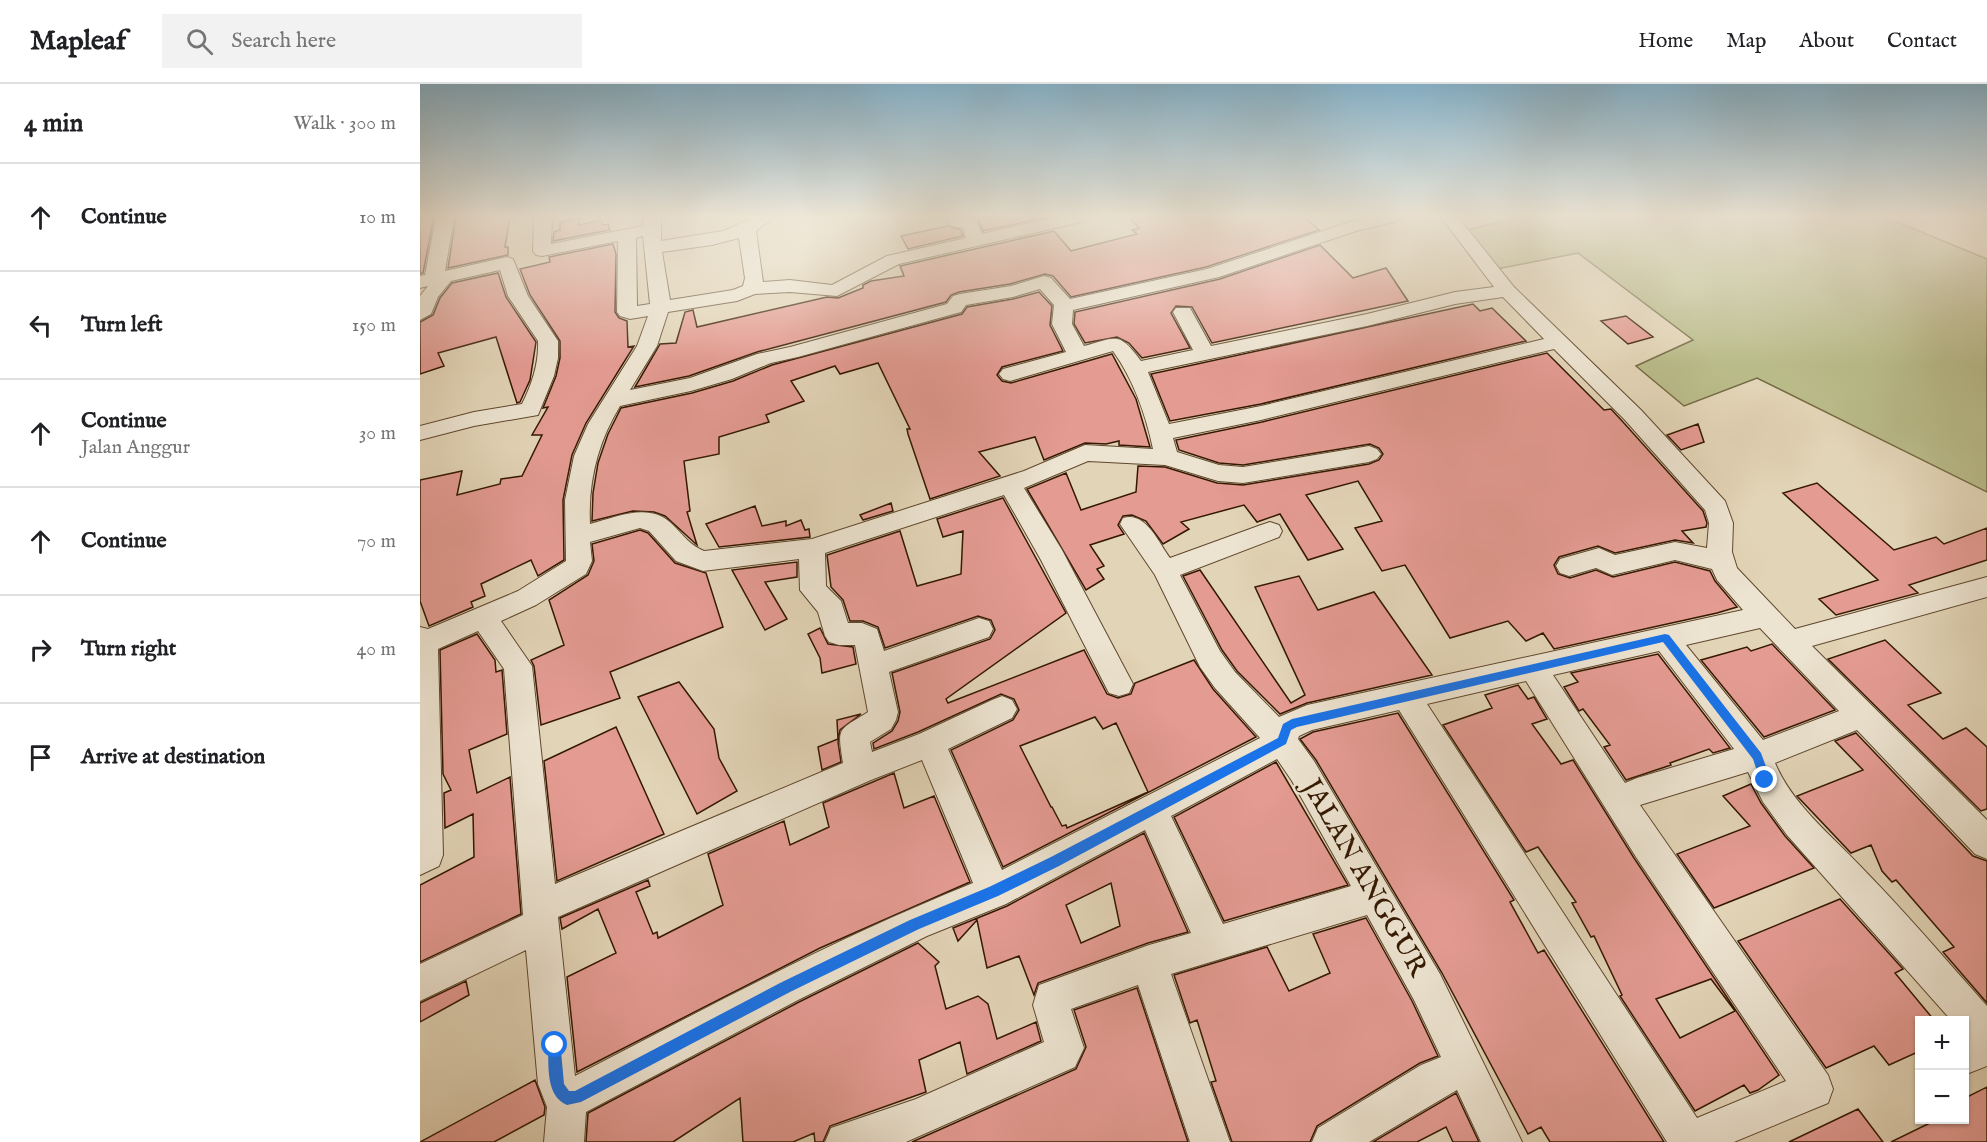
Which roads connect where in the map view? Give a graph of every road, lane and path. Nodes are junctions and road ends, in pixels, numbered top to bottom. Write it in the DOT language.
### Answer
graph roads {
  1 [pos="491,266"];
  2 [pos="508,266"];
  3 [pos="627,266"];
  4 [pos="656,266"];
  5 [pos="752,266"];
  6 [pos="879,266"];
  7 [pos="1232,266"];
  8 [pos="1488,266"];
  9 [pos="432,279"];
  10 [pos="752,290"];
  11 [pos="1507,291"];
  12 [pos="1064,306"];
  13 [pos="659,309"];
  14 [pos="1183,312"];
  15 [pos="420,314"];
  16 [pos="1559,342"];
  17 [pos="1205,353"];
  18 [pos="1078,355"];
  19 [pos="1137,368"];
  20 [pos="1010,374"];
  21 [pos="612,400"];
  22 [pos="420,433"];
  23 [pos="1161,433"];
  24 [pos="1369,454"];
  25 [pos="1166,457"];
  26 [pos="1010,484"];
  27 [pos="1132,524"];
  28 [pos="1270,531"];
  29 [pos="578,536"];
  30 [pos="812,549"];
  31 [pos="1721,561"];
  32 [pos="1569,566"];
  33 [pos="1165,570"];
  34 [pos="1987,587"];
  35 [pos="1765,616"];
  36 [pos="483,617"];
  37 [pos="979,629"];
  38 [pos="1665,638"];
  39 [pos="1790,641"];
  40 [pos="421,642"];
  41 [pos="873,666"];
  42 [pos="1532,667"];
  43 [pos="1119,684"];
  44 [pos="1406,696"];
  45 [pos="1002,710"];
  46 [pos="1862,715"];
  47 [pos="1282,741"];
  48 [pos="930,743"];
  49 [pos="1757,756"];
  50 [pos="861,770"];
  51 [pos="1637,792"];
  52 [pos="1152,810"];
  53 [pos="1987,843"];
  54 [pos="420,860"];
  55 [pos="994,892"];
  56 [pos="1375,896"];
  57 [pos="543,916"];
  58 [pos="1214,944"];
  59 [pos="1149,963"];
  60 [pos="420,983"];
  61 [pos="1987,1034"];
  62 [pos="1987,1047"];
  63 [pos="1969,1054"];
  64 [pos="1466,1067"];
  65 [pos="567,1098"];
  66 [pos="564,1142"];
  67 [pos="845,1142"];
  68 [pos="1210,1142"];
  69 [pos="1332,1142"];
  70 [pos="1502,1142"];
  71 [pos="1689,1142"];
  1 -- 9 [label="street"];
  2 -- 22 [label="street"];
  3 -- 13 [label="street"];
  4 -- 13 [label="street"];
  5 -- 10 [label="street"];
  6 -- 10 [label="street"];
  7 -- 12 [label="street"];
  8 -- 11 [label="street"];
  9 -- 15 [label="street"];
  10 -- 13 [label="street"];
  11 -- 16 [label="street"];
  11 -- 17 [label="street"];
  12 -- 18 [label="street"];
  12 -- 21 [label="street"];
  13 -- 21 [label="street"];
  14 -- 17 [label="street"];
  16 -- 23 [label="street"];
  16 -- 31 [label="street"];
  17 -- 19 [label="street"];
  18 -- 19 [label="street"];
  18 -- 20 [label="street"];
  19 -- 23 [label="street"];
  21 -- 29 [label="street"];
  23 -- 25 [label="street"];
  24 -- 25 [label="street"];
  25 -- 26 [label="street"];
  26 -- 30 [label="street"];
  26 -- 43 [label="street"];
  27 -- 33 [label="street, JALAN ANGGUR"];
  28 -- 33 [label="street"];
  29 -- 30 [label="street"];
  29 -- 36 [label="street"];
  30 -- 41 [label="street"];
  31 -- 32 [label="street"];
  31 -- 35 [label="street"];
  33 -- 47 [label="street, JALAN ANGGUR"];
  34 -- 39 [label="street"];
  35 -- 38 [label="street"];
  35 -- 39 [label="street"];
  36 -- 40 [label="street"];
  36 -- 57 [label="street"];
  37 -- 41 [label="street"];
  38 -- 42 [label="street"];
  38 -- 49 [label="street"];
  39 -- 46 [label="street"];
  40 -- 54 [label="street"];
  41 -- 50 [label="street"];
  42 -- 44 [label="street"];
  42 -- 71 [label="street"];
  44 -- 47 [label="street"];
  44 -- 71 [label="street"];
  45 -- 48 [label="street"];
  46 -- 49 [label="street"];
  46 -- 53 [label="street"];
  47 -- 52 [label="street"];
  47 -- 56 [label="street, JALAN ANGGUR"];
  48 -- 50 [label="street"];
  48 -- 55 [label="street"];
  49 -- 51 [label="street"];
  49 -- 61 [label="street"];
  50 -- 57 [label="street"];
  52 -- 55 [label="street"];
  52 -- 58 [label="street"];
  55 -- 65 [label="street"];
  56 -- 58 [label="street"];
  56 -- 64 [label="street, JALAN ANGGUR"];
  57 -- 60 [label="street"];
  57 -- 65 [label="street"];
  58 -- 59 [label="street"];
  59 -- 67 [label="street"];
  59 -- 68 [label="street"];
  62 -- 63 [label="street"];
  64 -- 69 [label="street"];
  64 -- 70 [label="street, JALAN ANGGUR"];
  65 -- 66 [label="street"];
}
